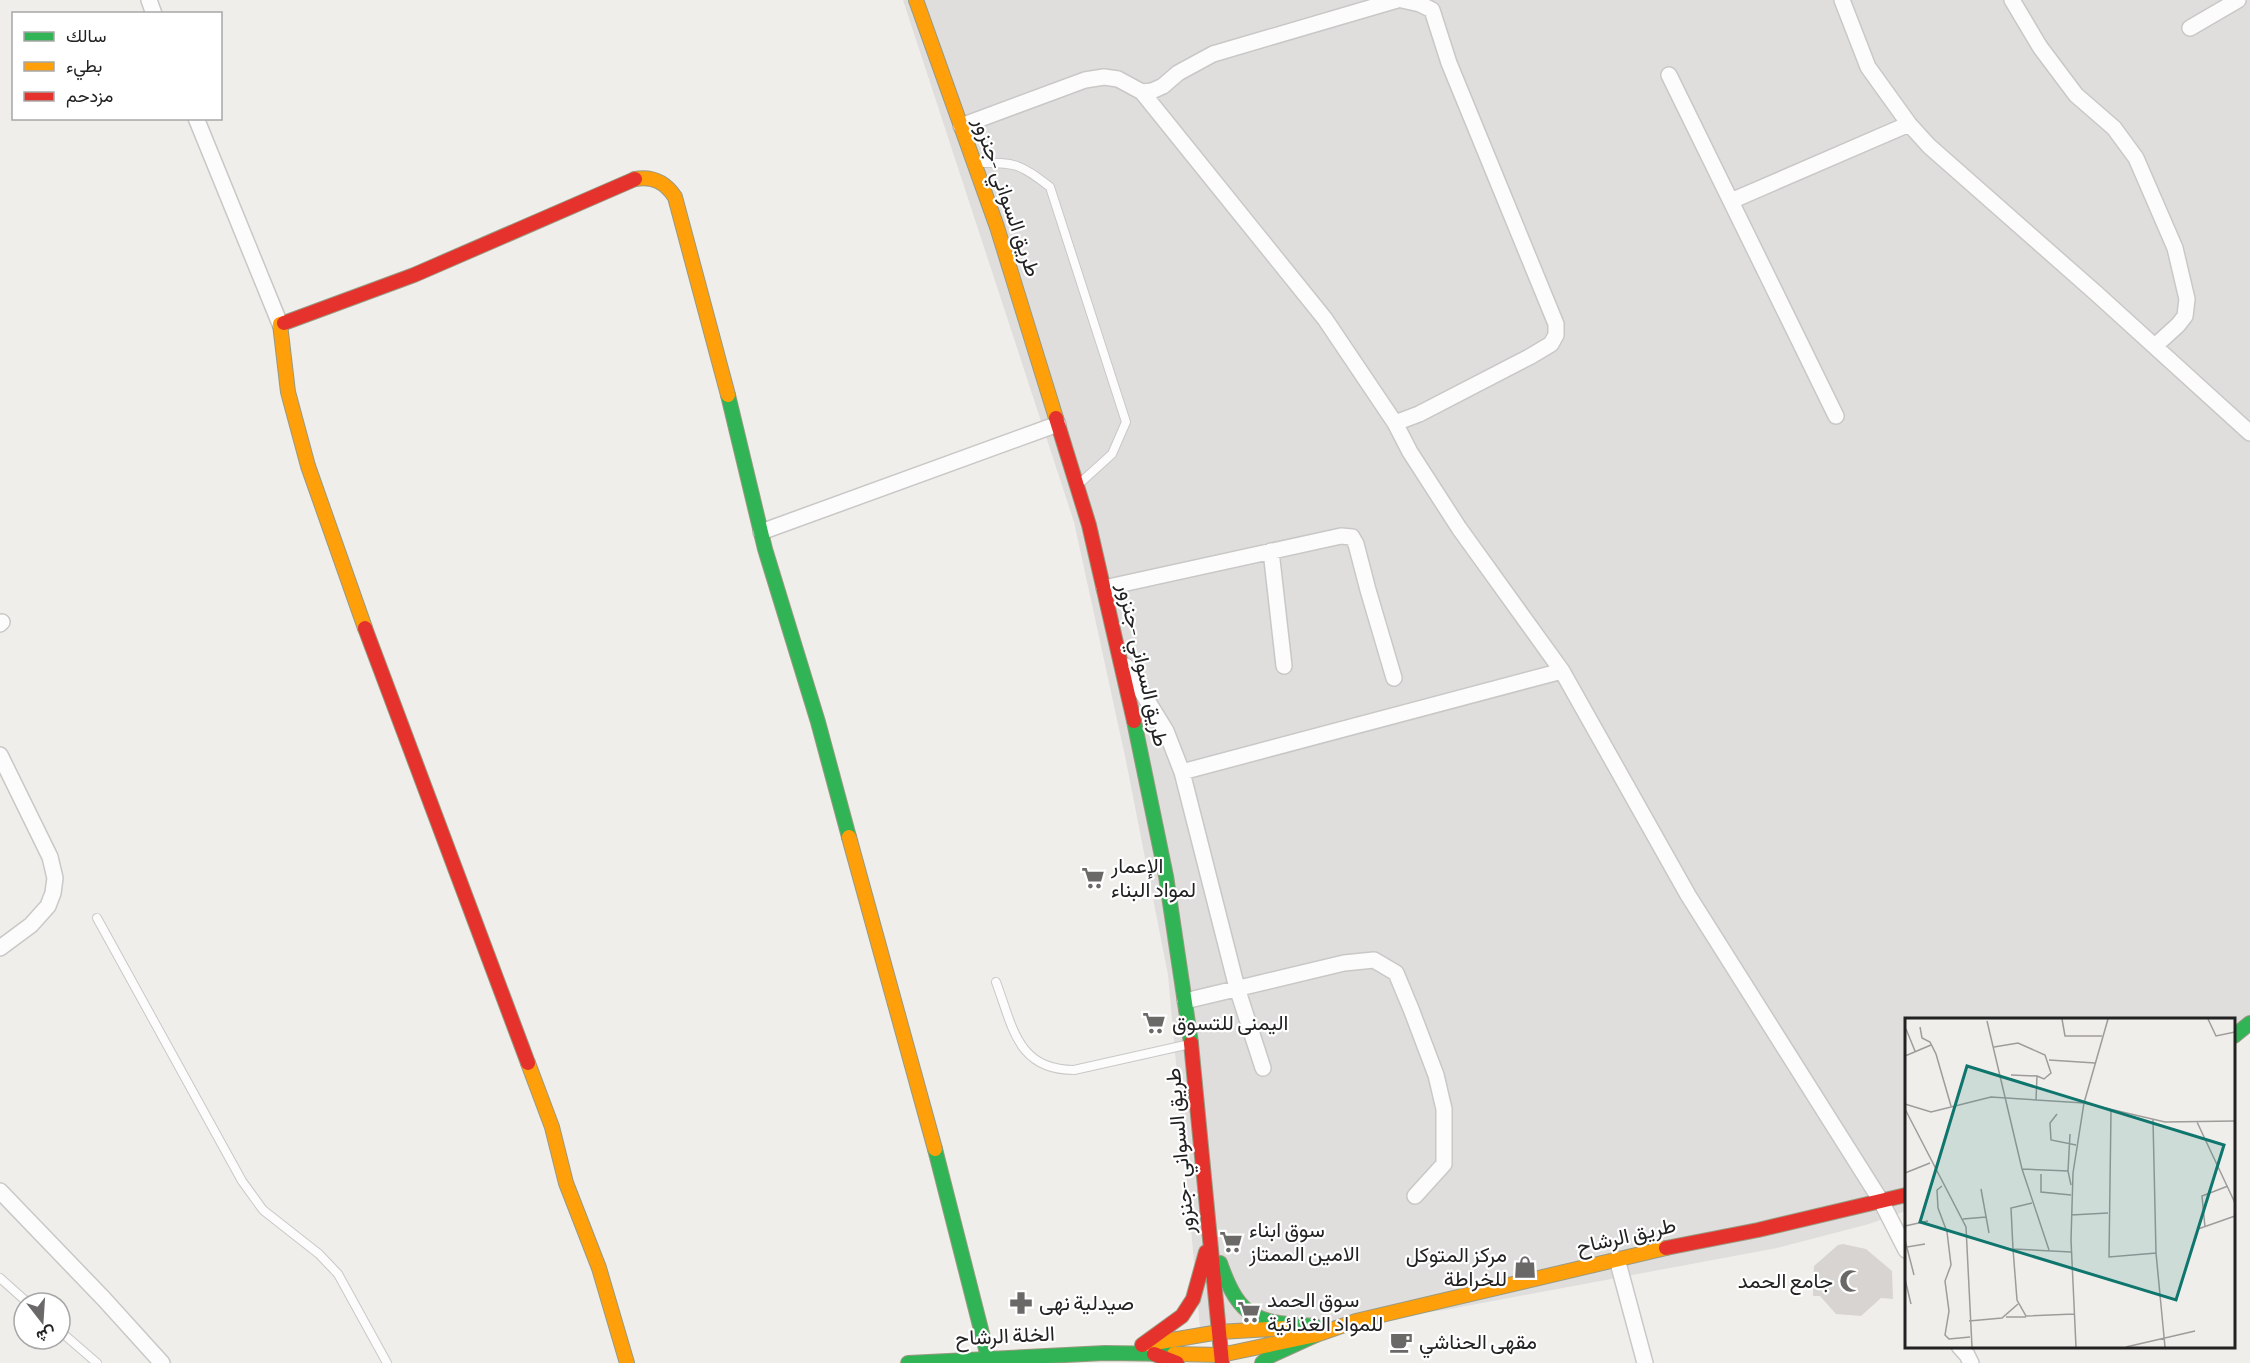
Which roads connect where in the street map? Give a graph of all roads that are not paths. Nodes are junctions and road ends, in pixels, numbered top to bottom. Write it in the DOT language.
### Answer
graph roads {
  1 [pos="916,0"];
  2 [pos="1396,0"];
  3 [pos="1402,0"];
  4 [pos="1842,0"];
  5 [pos="2012,0"];
  6 [pos="2238,0"];
  7 [pos="1433,5"];
  8 [pos="2190,28"];
  9 [pos="1669,75"];
  10 [pos="1142,92"];
  11 [pos="197,120"];
  12 [pos="1909,124"];
  13 [pos="961,126"];
  14 [pos="974,163"];
  15 [pos="1731,201"];
  16 [pos="280,324"];
  17 [pos="2155,346"];
  18 [pos="1836,416"];
  19 [pos="1395,423"];
  20 [pos="1058,424"];
  21 [pos="2250,433"];
  22 [pos="1077,486"];
  23 [pos="761,532"];
  24 [pos="1271,551"];
  25 [pos="1104,588"];
  26 [pos="1119,656"];
  27 [pos="1284,666"];
  28 [pos="1562,671"];
  29 [pos="1394,678"];
  30 [pos="0,755"];
  31 [pos="1182,772"];
  32 [pos="96,918"];
  33 [pos="0,948"];
  34 [pos="996,982"];
  35 [pos="1238,988"];
  36 [pos="1185,1000"];
  37 [pos="2250,1023"];
  38 [pos="2235,1035"];
  39 [pos="1191,1044"];
  40 [pos="1263,1068"];
  41 [pos="0,1191"];
  42 [pos="1905,1195"];
  43 [pos="1415,1196"];
  44 [pos="1881,1201"];
  45 [pos="1208,1233"];
  46 [pos="1905,1248"];
  47 [pos="1617,1259"];
  48 [pos="0,1278"];
  49 [pos="15,1291"];
  50 [pos="1316,1330"];
  51 [pos="1219,1332"];
  52 [pos="72,1341"];
  53 [pos="1142,1345"];
  54 [pos="1960,1348"];
  55 [pos="1105,1353"];
  56 [pos="1154,1354"];
  57 [pos="988,1358"];
  58 [pos="1222,1359"];
  59 [pos="97,1363"];
  60 [pos="162,1363"];
  61 [pos="387,1363"];
  62 [pos="627,1363"];
  63 [pos="908,1363"];
  64 [pos="1177,1363"];
  65 [pos="1262,1363"];
  66 [pos="1645,1363"];
  67 [pos="1971,1363"];
  1 -- 13 [label="main road, طريق السواني -جنزور"];
  2 -- 10 [label="street"];
  3 -- 7 [label="street"];
  4 -- 12 [label="street"];
  5 -- 17 [label="street"];
  6 -- 8 [label="street"];
  7 -- 19 [label="street"];
  9 -- 15 [label="street"];
  10 -- 13 [label="street"];
  10 -- 19 [label="street"];
  11 -- 16 [label="street"];
  12 -- 15 [label="street"];
  12 -- 17 [label="street"];
  13 -- 14 [label="main road, طريق السواني -جنزور"];
  14 -- 20 [label="main road, طريق السواني -جنزور"];
  14 -- 22 [label="lane"];
  15 -- 18 [label="street"];
  16 -- 23 [label="main road"];
  16 -- 62 [label="main road"];
  17 -- 21 [label="street"];
  19 -- 28 [label="street"];
  20 -- 22 [label="main road, طريق السواني -جنزور"];
  20 -- 23 [label="street"];
  22 -- 25 [label="main road, طريق السواني -جنزور"];
  23 -- 57 [label="main road"];
  24 -- 25 [label="street"];
  24 -- 27 [label="street"];
  24 -- 29 [label="street"];
  25 -- 26 [label="main road, طريق السواني -جنزور"];
  26 -- 31 [label="street"];
  26 -- 36 [label="main road, طريق السواني -جنزور"];
  28 -- 31 [label="street"];
  28 -- 44 [label="street"];
  30 -- 33 [label="street"];
  31 -- 35 [label="street"];
  32 -- 61 [label="lane"];
  34 -- 39 [label="lane"];
  35 -- 36 [label="street"];
  35 -- 40 [label="street"];
  35 -- 43 [label="street"];
  36 -- 39 [label="main road, طريق السواني -جنزور"];
  37 -- 38 [label="main road"];
  39 -- 45 [label="main road, طريق السواني -جنزور"];
  41 -- 60 [label="street"];
  42 -- 44 [label="main road, طريق الرشاح"];
  44 -- 46 [label="street"];
  44 -- 47 [label="main road, طريق الرشاح"];
  45 -- 50 [label="main road"];
  45 -- 51 [label="main road, طريق السواني -جنزور"];
  45 -- 53 [label="main road"];
  47 -- 50 [label="main road, طريق الرشاح"];
  47 -- 66 [label="street"];
  48 -- 49 [label="lane"];
  50 -- 51 [label="main road, طريق الرشاح"];
  50 -- 58 [label="main road, طريق الرشاح"];
  50 -- 65 [label="main road"];
  51 -- 53 [label="main road, الخلة الرشاح"];
  51 -- 58 [label="main road, طريق السواني -جنزور"];
  52 -- 59 [label="lane"];
  53 -- 55 [label="main road, الخلة الرشاح"];
  54 -- 67 [label="street"];
  55 -- 56 [label="main road, الخلة الرشاح"];
  55 -- 57 [label="main road, الخلة الرشاح"];
  56 -- 58 [label="main road, الخلة الرشاح"];
  56 -- 64 [label="main road"];
  57 -- 63 [label="main road, الخلة الرشاح"];
}
